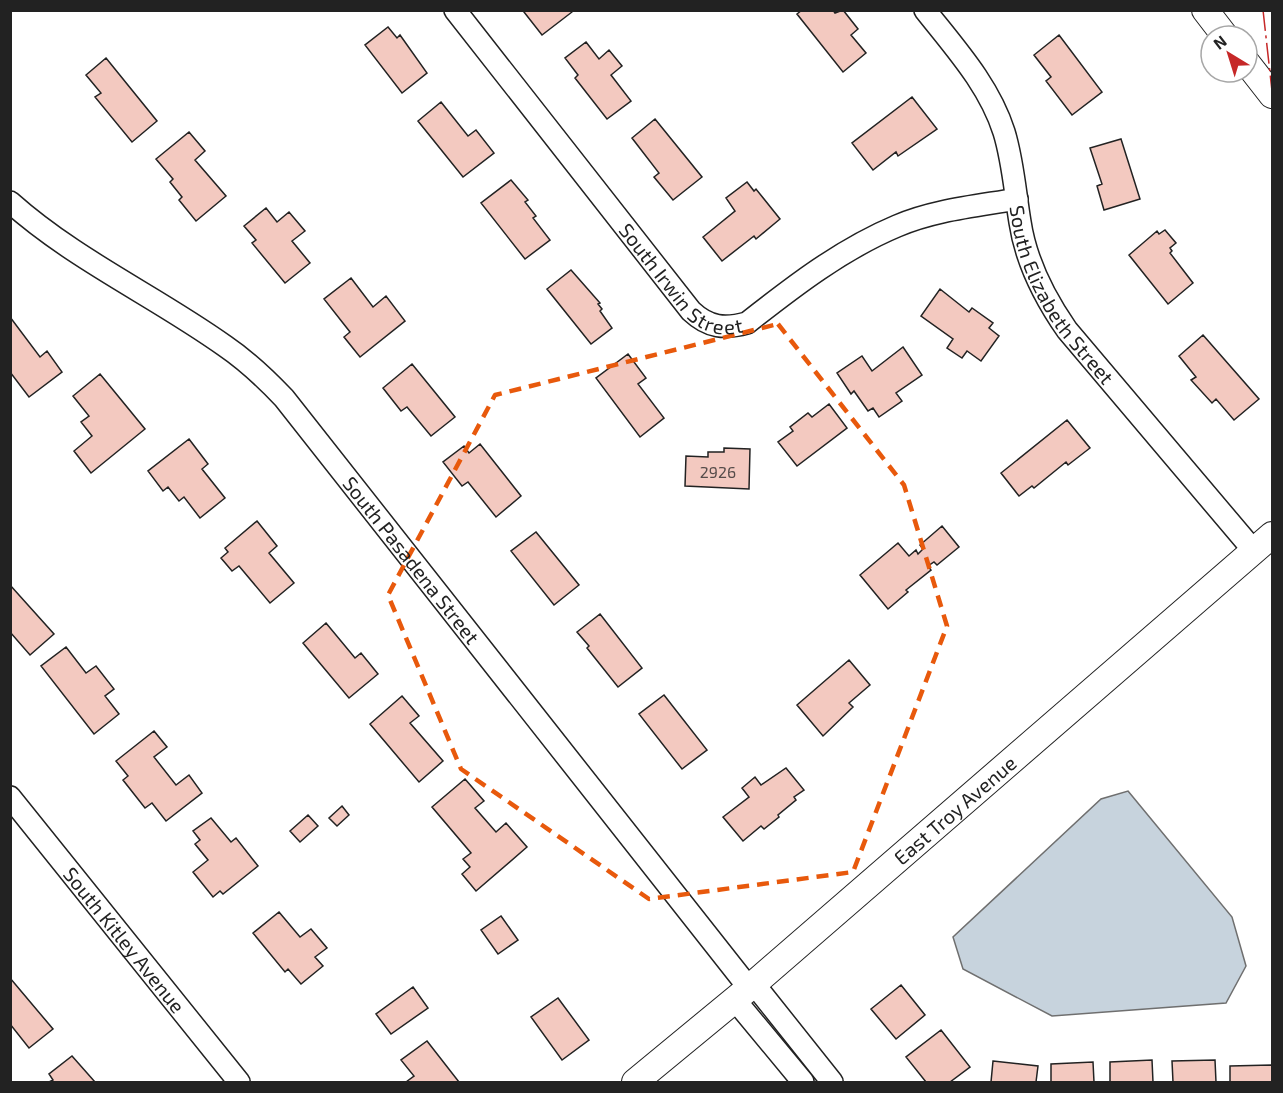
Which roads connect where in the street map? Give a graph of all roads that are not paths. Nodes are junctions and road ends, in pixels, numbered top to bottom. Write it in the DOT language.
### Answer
graph roads {
  1 [pos="455,10"];
  2 [pos="925,10"];
  3 [pos="1205,10"];
  4 [pos="1216,24"];
  5 [pos="1259,78"];
  6 [pos="1272,95"];
  7 [pos="1017,199"];
  8 [pos="10,202"];
  9 [pos="1263,543"];
  10 [pos="10,797"];
  11 [pos="746,991"];
  12 [pos="239,1083"];
  13 [pos="635,1083"];
  14 [pos="803,1083"];
  15 [pos="832,1083"];
  1 -- 7 [label="street, South Irwin Street"];
  2 -- 7 [label="street, South Elizabeth Street"];
  3 -- 4 [label="street"];
  5 -- 6 [label="street"];
  7 -- 9 [label="street, South Elizabeth Street"];
  8 -- 11 [label="street, South Pasadena Street"];
  9 -- 11 [label="street, East Troy Avenue"];
  10 -- 12 [label="street, South Kitley Avenue"];
  11 -- 13 [label="street, East Troy Avenue"];
  11 -- 14 [label="street"];
  11 -- 15 [label="street"];
}
